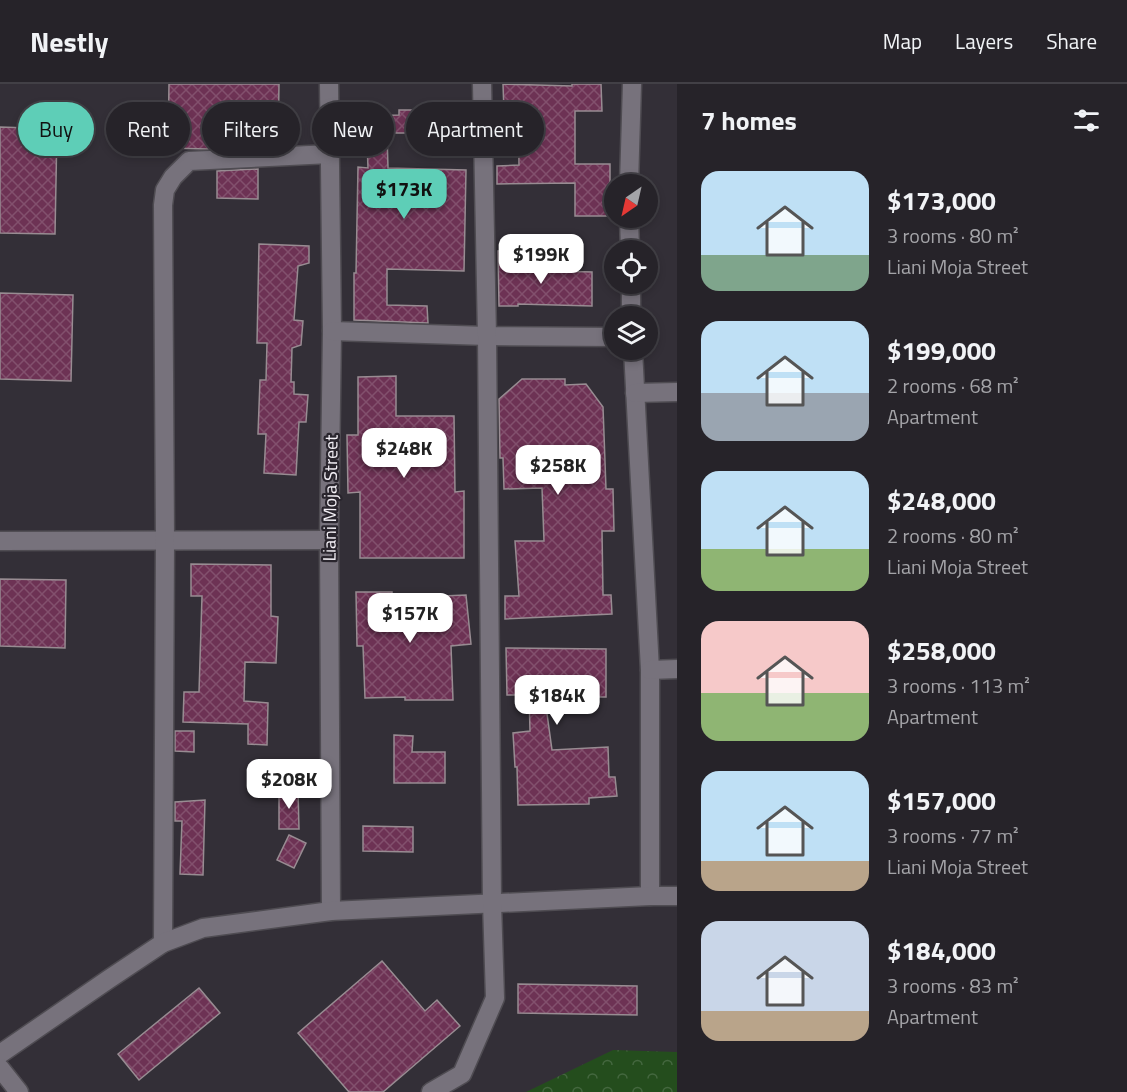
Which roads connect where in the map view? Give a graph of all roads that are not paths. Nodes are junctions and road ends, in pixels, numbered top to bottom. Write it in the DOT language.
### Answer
graph roads {
  1 [pos="329,84"];
  2 [pos="483,84"];
  3 [pos="632,84"];
  4 [pos="329,102"];
  5 [pos="312,155"];
  6 [pos="330,156"];
  7 [pos="629,174"];
  8 [pos="332,331"];
  9 [pos="487,336"];
  10 [pos="604,337"];
  11 [pos="633,360"];
  12 [pos="677,392"];
  13 [pos="635,393"];
  14 [pos="329,540"];
  15 [pos="0,541"];
  16 [pos="165,541"];
  17 [pos="677,669"];
  18 [pos="650,670"];
  19 [pos="650,896"];
  20 [pos="677,896"];
  21 [pos="492,903"];
  22 [pos="331,911"];
  23 [pos="164,944"];
  24 [pos="0,1054"];
  25 [pos="0,1068"];
  26 [pos="19,1092"];
  27 [pos="431,1092"];
  1 -- 4 [label="street, Liani Moja Street"];
  2 -- 9 [label="street"];
  3 -- 7 [label="street"];
  5 -- 16 [label="street"];
  6 -- 8 [label="street, Liani Moja Street"];
  8 -- 9 [label="street"];
  8 -- 14 [label="street, Liani Moja Street"];
  9 -- 10 [label="street"];
  9 -- 21 [label="street"];
  11 -- 13 [label="street"];
  12 -- 13 [label="street"];
  13 -- 18 [label="street"];
  14 -- 16 [label="street"];
  14 -- 22 [label="street, Liani Moja Street"];
  15 -- 16 [label="street"];
  16 -- 23 [label="street"];
  17 -- 18 [label="street"];
  18 -- 19 [label="street"];
  19 -- 20 [label="street"];
  19 -- 21 [label="street"];
  21 -- 22 [label="street"];
  21 -- 27 [label="street"];
  22 -- 23 [label="street"];
  23 -- 24 [label="street"];
  25 -- 26 [label="street"];
}
